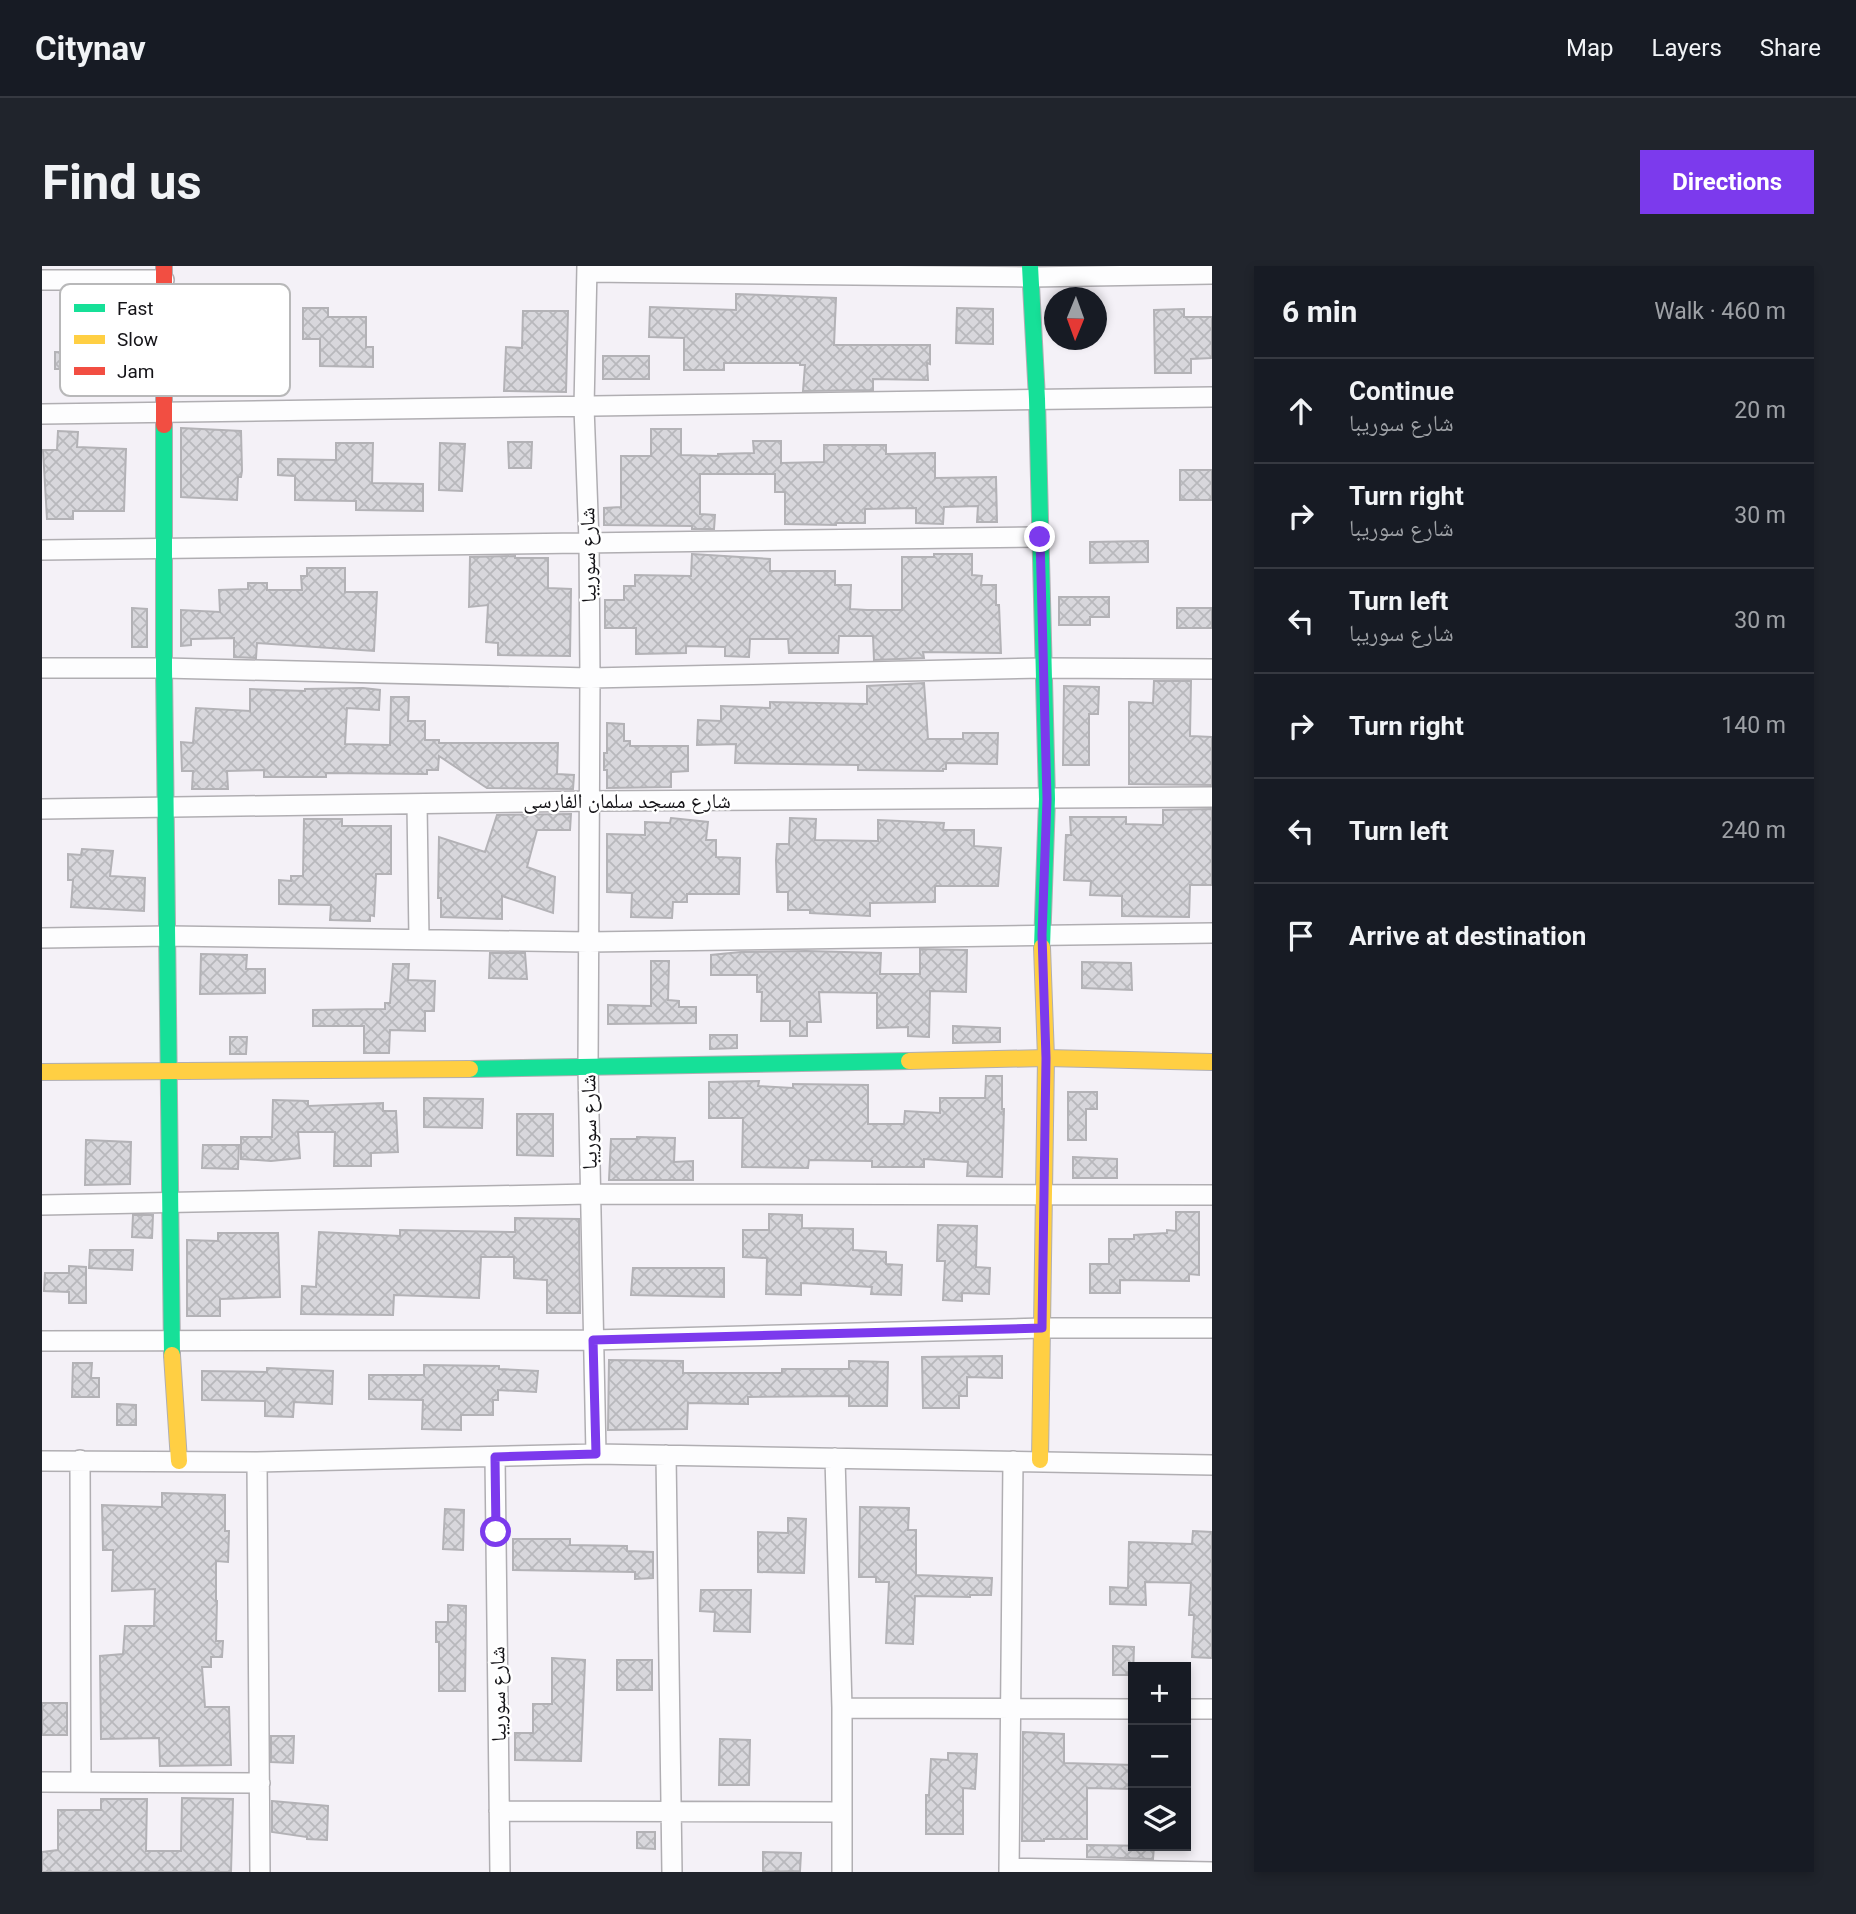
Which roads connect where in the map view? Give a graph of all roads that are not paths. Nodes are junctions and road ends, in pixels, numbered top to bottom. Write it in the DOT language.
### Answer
graph roads {
  1 [pos="588,269"];
  2 [pos="1030,272"];
  3 [pos="164,273"];
  4 [pos="1212,274"];
  5 [pos="42,280"];
  6 [pos="165,396"];
  7 [pos="1212,397"];
  8 [pos="1037,399"];
  9 [pos="584,407"];
  10 [pos="165,413"];
  11 [pos="42,414"];
  12 [pos="1040,537"];
  13 [pos="589,541"];
  14 [pos="166,549"];
  15 [pos="42,550"];
  16 [pos="42,667"];
  17 [pos="164,668"];
  18 [pos="1044,668"];
  19 [pos="1212,669"];
  20 [pos="590,678"];
  21 [pos="1212,797"];
  22 [pos="1047,799"];
  23 [pos="589,801"];
  24 [pos="417,804"];
  25 [pos="166,808"];
  26 [pos="42,809"];
  27 [pos="1212,933"];
  28 [pos="1042,935"];
  29 [pos="169,936"];
  30 [pos="42,938"];
  31 [pos="419,939"];
  32 [pos="588,942"];
  33 [pos="1046,1058"];
  34 [pos="1212,1062"];
  35 [pos="588,1068"];
  36 [pos="170,1071"];
  37 [pos="42,1072"];
  38 [pos="1045,1193"];
  39 [pos="590,1194"];
  40 [pos="1212,1195"];
  41 [pos="172,1203"];
  42 [pos="42,1205"];
  43 [pos="1042,1328"];
  44 [pos="1212,1328"];
  45 [pos="171,1339"];
  46 [pos="42,1340"];
  47 [pos="593,1340"];
  48 [pos="596,1454"];
  49 [pos="666,1455"];
  50 [pos="495,1457"];
  51 [pos="835,1458"];
  52 [pos="80,1460"];
  53 [pos="1040,1460"];
  54 [pos="42,1461"];
  55 [pos="179,1461"];
  56 [pos="1013,1461"];
  57 [pos="257,1462"];
  58 [pos="1212,1465"];
  59 [pos="842,1708"];
  60 [pos="1009,1709"];
  61 [pos="1128,1709"];
  62 [pos="1191,1709"];
  63 [pos="1212,1709"];
  64 [pos="42,1782"];
  65 [pos="81,1782"];
  66 [pos="260,1783"];
  67 [pos="673,1810"];
  68 [pos="499,1811"];
  69 [pos="842,1812"];
  70 [pos="1009,1870"];
  71 [pos="260,1872"];
  72 [pos="500,1872"];
  73 [pos="673,1872"];
  74 [pos="842,1872"];
  75 [pos="1141,1872"];
  76 [pos="1212,1872"];
  1 -- 2 [label="street"];
  1 -- 9 [label="street, شارع سوريبا"];
  2 -- 4 [label="street"];
  2 -- 8 [label="street"];
  3 -- 5 [label="street"];
  6 -- 10 [label="street"];
  7 -- 8 [label="street"];
  8 -- 9 [label="street"];
  8 -- 12 [label="street"];
  9 -- 10 [label="street"];
  9 -- 13 [label="street, شارع سوريبا"];
  10 -- 11 [label="street"];
  10 -- 14 [label="street"];
  12 -- 13 [label="street"];
  12 -- 18 [label="street"];
  13 -- 14 [label="street"];
  13 -- 20 [label="street, شارع سوريبا"];
  14 -- 15 [label="street"];
  14 -- 17 [label="street"];
  16 -- 17 [label="street"];
  17 -- 20 [label="street"];
  17 -- 25 [label="street"];
  18 -- 19 [label="street"];
  18 -- 20 [label="street"];
  18 -- 22 [label="street"];
  20 -- 23 [label="street, شارع سوريبا"];
  21 -- 22 [label="street, شارع مسجد سلمان الفارسى"];
  22 -- 23 [label="street, شارع مسجد سلمان الفارسى"];
  22 -- 28 [label="street"];
  23 -- 24 [label="street, شارع مسجد سلمان الفارسى"];
  23 -- 32 [label="street, شارع سوريبا"];
  24 -- 25 [label="street, شارع مسجد سلمان الفارسى"];
  24 -- 31 [label="street"];
  25 -- 26 [label="street, شارع مسجد سلمان الفارسى"];
  25 -- 29 [label="street"];
  27 -- 28 [label="street"];
  28 -- 32 [label="street"];
  28 -- 33 [label="street"];
  29 -- 30 [label="street"];
  29 -- 31 [label="street"];
  29 -- 36 [label="street"];
  31 -- 32 [label="street"];
  32 -- 35 [label="street, شارع سوريبا"];
  33 -- 34 [label="street"];
  33 -- 35 [label="street"];
  33 -- 38 [label="street"];
  35 -- 36 [label="street"];
  35 -- 39 [label="street, شارع سوريبا"];
  36 -- 37 [label="street"];
  36 -- 41 [label="street"];
  38 -- 39 [label="street"];
  38 -- 40 [label="street"];
  38 -- 43 [label="street"];
  39 -- 41 [label="street"];
  39 -- 47 [label="street, شارع سوريبا"];
  41 -- 42 [label="street"];
  41 -- 45 [label="street"];
  43 -- 44 [label="street"];
  43 -- 47 [label="street"];
  43 -- 53 [label="street"];
  45 -- 46 [label="street"];
  45 -- 47 [label="street"];
  45 -- 55 [label="street"];
  47 -- 48 [label="street, شارع سوريبا"];
  48 -- 49 [label="street"];
  48 -- 50 [label="street"];
  49 -- 51 [label="street"];
  49 -- 67 [label="street"];
  50 -- 57 [label="street"];
  50 -- 68 [label="street, شارع سوريبا"];
  51 -- 56 [label="street"];
  51 -- 59 [label="street"];
  52 -- 54 [label="street"];
  52 -- 55 [label="street"];
  52 -- 65 [label="street"];
  53 -- 56 [label="street"];
  53 -- 58 [label="street"];
  55 -- 57 [label="street"];
  56 -- 60 [label="street"];
  57 -- 66 [label="street"];
  59 -- 60 [label="street"];
  59 -- 69 [label="street"];
  60 -- 61 [label="street"];
  60 -- 70 [label="street"];
  62 -- 63 [label="street"];
  64 -- 65 [label="street"];
  65 -- 66 [label="street"];
  66 -- 71 [label="street"];
  67 -- 68 [label="street"];
  67 -- 69 [label="street"];
  67 -- 73 [label="street"];
  68 -- 72 [label="street, شارع سوريبا"];
  69 -- 74 [label="street"];
  70 -- 75 [label="street"];
  75 -- 76 [label="street"];
}
